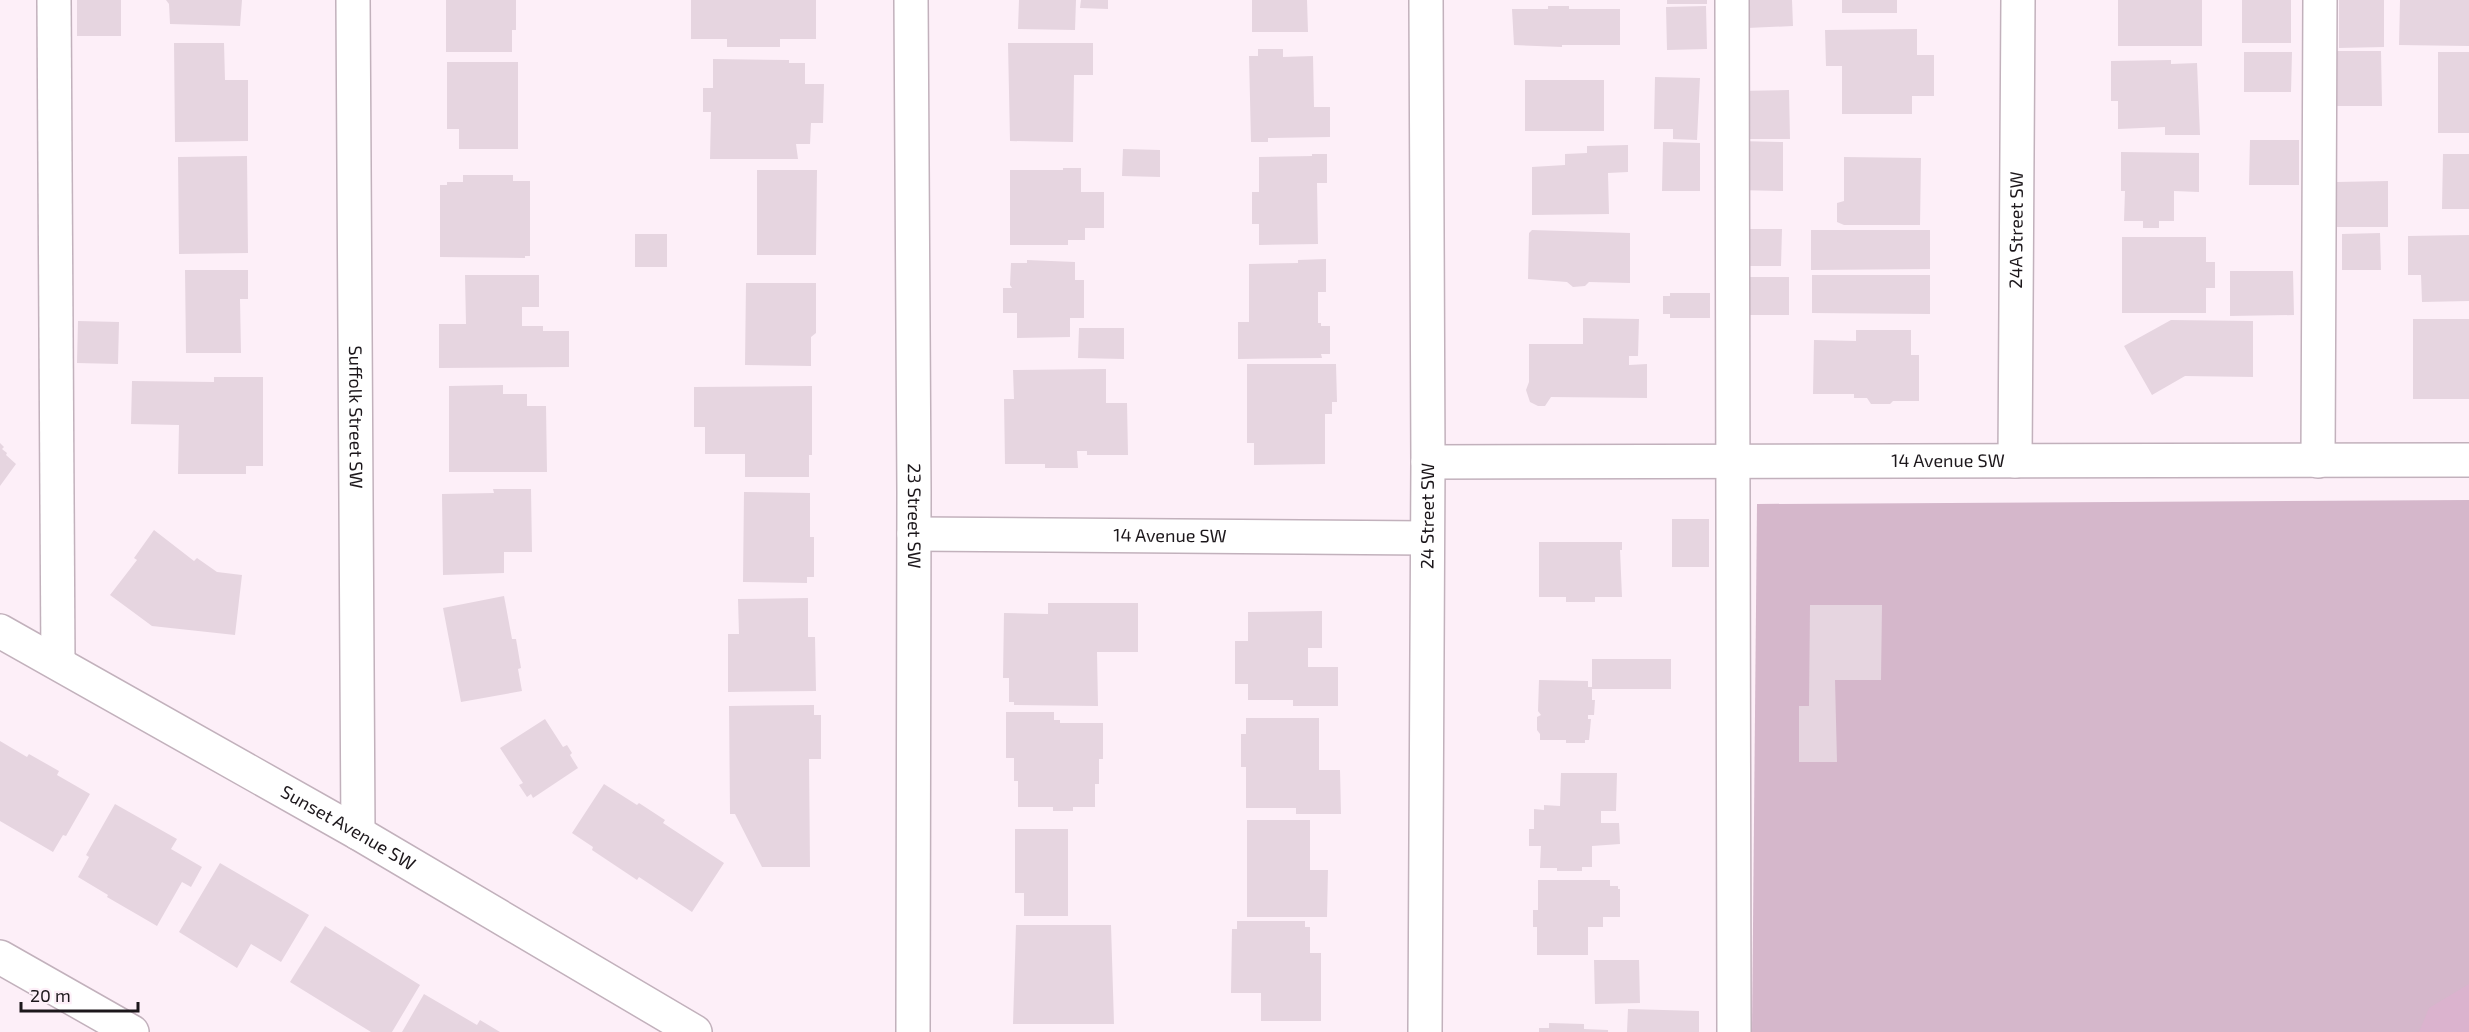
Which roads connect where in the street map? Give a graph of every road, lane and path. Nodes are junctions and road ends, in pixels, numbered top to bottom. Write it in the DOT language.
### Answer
graph roads {
  1 [pos="54,0"];
  2 [pos="353,0"];
  3 [pos="911,0"];
  4 [pos="1426,0"];
  5 [pos="1731,0"];
  6 [pos="2018,0"];
  7 [pos="2320,0"];
  8 [pos="2015,460"];
  9 [pos="2318,460"];
  10 [pos="2469,460"];
  11 [pos="1428,462"];
  12 [pos="1731,462"];
  13 [pos="914,534"];
  14 [pos="1426,538"];
  15 [pos="0,631"];
  16 [pos="58,663"];
  17 [pos="358,833"];
  18 [pos="0,957"];
  19 [pos="132,1032"];
  20 [pos="695,1032"];
  21 [pos="913,1032"];
  22 [pos="1425,1032"];
  23 [pos="1734,1032"];
  1 -- 16 [label="street"];
  2 -- 17 [label="street, Suffolk Street SW"];
  3 -- 13 [label="street, 23 Street SW"];
  4 -- 11 [label="street, 24 Street SW"];
  5 -- 12 [label="street"];
  6 -- 8 [label="street, 24A Street SW"];
  7 -- 9 [label="street"];
  8 -- 9 [label="street, 14 Avenue SW"];
  8 -- 12 [label="street, 14 Avenue SW"];
  9 -- 10 [label="street, 14 Avenue SW"];
  11 -- 12 [label="street, 14 Avenue SW"];
  11 -- 14 [label="street, 24 Street SW"];
  12 -- 23 [label="street"];
  13 -- 14 [label="street, 14 Avenue SW"];
  13 -- 21 [label="street, 23 Street SW"];
  14 -- 22 [label="street, 24 Street SW"];
  15 -- 16 [label="street, Sunset Avenue SW"];
  16 -- 17 [label="street, Sunset Avenue SW"];
  17 -- 20 [label="street, Sunset Avenue SW"];
  18 -- 19 [label="street"];
}
